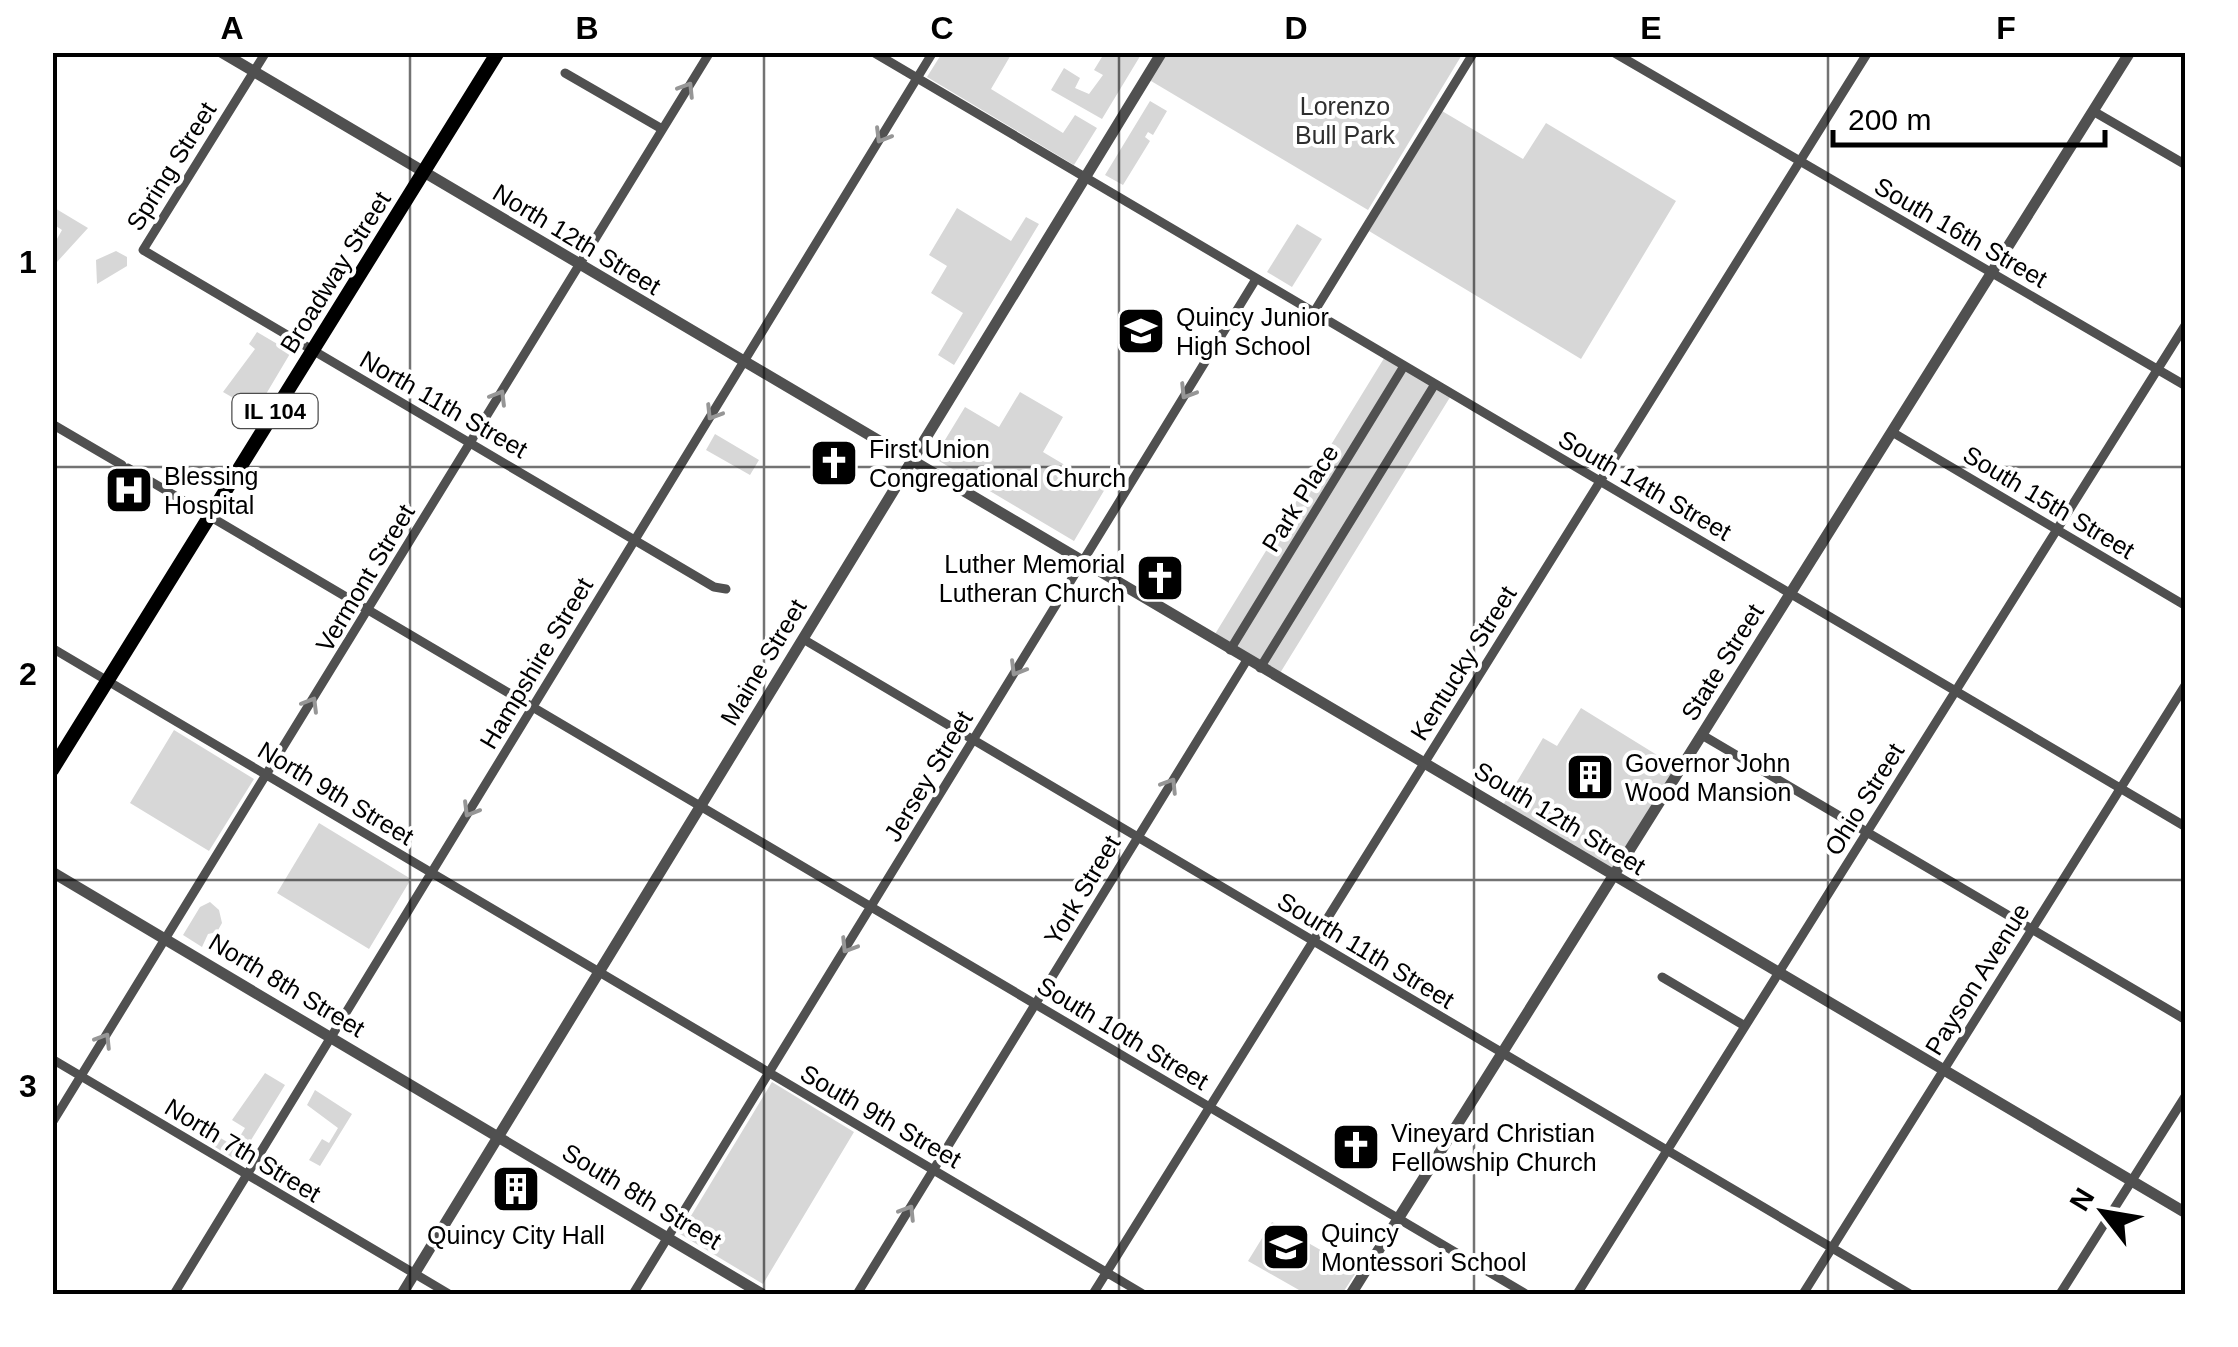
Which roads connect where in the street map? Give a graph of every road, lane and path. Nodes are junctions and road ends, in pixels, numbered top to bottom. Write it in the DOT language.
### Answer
graph roads {
  1 [pos="222,52"];
  2 [pos="266,52"];
  3 [pos="498,52"];
  4 [pos="710,52"];
  5 [pos="873,52"];
  6 [pos="933,52"];
  7 [pos="1162,52"];
  8 [pos="1474,52"];
  9 [pos="1868,52"];
  10 [pos="2130,52"];
  11 [pos="1616,54"];
  12 [pos="254,72"];
  13 [pos="566,73"];
  14 [pos="917,79"];
  15 [pos="2094,111"];
  16 [pos="662,129"];
  17 [pos="1800,160"];
  18 [pos="2186,165"];
  19 [pos="423,175"];
  20 [pos="1086,177"];
  21 [pos="143,250"];
  22 [pos="578,266"];
  23 [pos="1992,274"];
  24 [pos="1256,279"];
  25 [pos="1314,312"];
  26 [pos="2186,324"];
  27 [pos="313,350"];
  28 [pos="743,363"];
  29 [pos="1404,366"];
  30 [pos="2157,369"];
  31 [pos="1434,384"];
  32 [pos="2186,386"];
  33 [pos="52,424"];
  34 [pos="1892,432"];
  35 [pos="471,442"];
  36 [pos="912,462"];
  37 [pos="1600,482"];
  38 [pos="210,516"];
  39 [pos="2056,530"];
  40 [pos="635,540"];
  41 [pos="1082,563"];
  42 [pos="726,589"];
  43 [pos="1791,594"];
  44 [pos="2186,606"];
  45 [pos="368,610"];
  46 [pos="803,638"];
  47 [pos="52,648"];
  48 [pos="1230,650"];
  49 [pos="1247,660"];
  50 [pos="1260,668"];
  51 [pos="108,680"];
  52 [pos="2186,684"];
  53 [pos="1955,691"];
  54 [pos="532,708"];
  55 [pos="1702,735"];
  56 [pos="974,740"];
  57 [pos="1424,764"];
  58 [pos="52,770"];
  59 [pos="268,775"];
  60 [pos="2120,788"];
  61 [pos="701,806"];
  62 [pos="2186,827"];
  63 [pos="1867,832"];
  64 [pos="1138,837"];
  65 [pos="52,872"];
  66 [pos="432,873"];
  67 [pos="1614,876"];
  68 [pos="871,907"];
  69 [pos="2032,930"];
  70 [pos="166,940"];
  71 [pos="1312,941"];
  72 [pos="599,972"];
  73 [pos="1778,973"];
  74 [pos="1662,977"];
  75 [pos="1036,1004"];
  76 [pos="2186,1020"];
  77 [pos="1745,1026"];
  78 [pos="331,1037"];
  79 [pos="1502,1054"];
  80 [pos="52,1060"];
  81 [pos="1943,1070"];
  82 [pos="769,1074"];
  83 [pos="81,1077"];
  84 [pos="2186,1094"];
  85 [pos="1209,1107"];
  86 [pos="52,1123"];
  87 [pos="498,1137"];
  88 [pos="1666,1151"];
  89 [pos="934,1170"];
  90 [pos="246,1176"];
  91 [pos="2131,1181"];
  92 [pos="2186,1214"];
  93 [pos="1398,1219"];
  94 [pos="668,1238"];
  95 [pos="1831,1249"];
  96 [pos="1107,1273"];
  97 [pos="415,1274"];
  98 [pos="174,1294"];
  99 [pos="402,1294"];
  100 [pos="449,1294"];
  101 [pos="633,1294"];
  102 [pos="762,1294"];
  103 [pos="857,1294"];
  104 [pos="1094,1294"];
  105 [pos="1143,1294"];
  106 [pos="1351,1294"];
  107 [pos="1526,1294"];
  108 [pos="1577,1294"];
  109 [pos="1803,1294"];
  110 [pos="1910,1294"];
  111 [pos="2060,1294"];
  1 -- 12 [label="street, North 12th Street"];
  2 -- 12 [label="street, Spring Street"];
  3 -- 19 [label="main road, Broadway Street / IL 104"];
  16 -- 4 [label="street, Vermont Street, one-way"];
  5 -- 14 [label="street, South 14th Street"];
  6 -- 14 [label="street, Hampshire Street"];
  7 -- 20 [label="street, Maine Street"];
  8 -- 25 [label="street"];
  9 -- 17 [label="street, Kentucky Street"];
  10 -- 15 [label="street, State Street"];
  11 -- 17 [label="street, South 16th Street"];
  12 -- 19 [label="street, North 12th Street"];
  12 -- 21 [label="street, Spring Street"];
  13 -- 16 [label="street"];
  14 -- 20 [label="street, South 14th Street"];
  14 -- 28 [label="street, Hampshire Street, one-way"];
  15 -- 18 [label="street"];
  15 -- 23 [label="street, State Street"];
  16 -- 22 [label="street, Vermont Street"];
  17 -- 23 [label="street, South 16th Street"];
  17 -- 37 [label="street, Kentucky Street"];
  19 -- 22 [label="street, North 12th Street"];
  19 -- 27 [label="main road, Broadway Street / IL 104"];
  20 -- 24 [label="street, South 14th Street"];
  20 -- 36 [label="street, Maine Street"];
  21 -- 27 [label="street, North 11th Street"];
  22 -- 28 [label="street, North 12th Street"];
  35 -- 22 [label="street, Vermont Street, one-way"];
  23 -- 30 [label="street, South 16th Street"];
  23 -- 34 [label="street, State Street"];
  24 -- 25 [label="street, South 14th Street"];
  24 -- 41 [label="street, Jersey Street, one-way"];
  25 -- 29 [label="street, South 14th Street"];
  26 -- 30 [label="street, Ohio Street"];
  27 -- 35 [label="street, North 11th Street"];
  27 -- 38 [label="main road, Broadway Street / IL 104"];
  28 -- 36 [label="street, North 12th Street"];
  28 -- 40 [label="street, Hampshire Street, one-way"];
  29 -- 31 [label="street, South 14th Street"];
  29 -- 48 [label="street, Park Place"];
  30 -- 32 [label="street, South 16th Street"];
  30 -- 39 [label="street, Ohio Street"];
  31 -- 37 [label="street, South 14th Street"];
  31 -- 50 [label="street"];
  33 -- 38 [label="street, South 10th Street"];
  34 -- 39 [label="street, South 15th Street"];
  34 -- 43 [label="street, State Street"];
  35 -- 40 [label="street, North 11th Street"];
  35 -- 45 [label="street, Vermont Street"];
  36 -- 41 [label="street, South 12th Street"];
  36 -- 46 [label="street, Maine Street"];
  37 -- 43 [label="street, South 14th Street"];
  37 -- 57 [label="street, Kentucky Street"];
  38 -- 45 [label="street, South 10th Street"];
  38 -- 51 [label="main road, Broadway Street / IL 104"];
  39 -- 44 [label="street, South 15th Street"];
  39 -- 53 [label="street, Ohio Street"];
  40 -- 42 [label="street, North 11th Street"];
  40 -- 54 [label="street, Hampshire Street"];
  41 -- 48 [label="street, South 12th Street"];
  41 -- 56 [label="street, Jersey Street, one-way"];
  43 -- 53 [label="street, South 14th Street"];
  43 -- 55 [label="street, State Street"];
  45 -- 54 [label="street, South 10th Street"];
  59 -- 45 [label="street, Vermont Street, one-way"];
  46 -- 56 [label="street, Sourth 11th Street"];
  46 -- 61 [label="street, Maine Street"];
  47 -- 51 [label="street, North 9th Street"];
  48 -- 49 [label="street, South 12th Street"];
  49 -- 50 [label="street, South 12th Street"];
  64 -- 49 [label="street, York Street, one-way"];
  50 -- 57 [label="street, South 12th Street"];
  51 -- 58 [label="main road, Broadway Street / IL 104"];
  51 -- 59 [label="street, North 9th Street"];
  52 -- 60 [label="street, Payson Avenue"];
  53 -- 60 [label="street, South 14th Street"];
  53 -- 63 [label="street, Ohio Street"];
  54 -- 61 [label="street, South 10th Street"];
  54 -- 66 [label="street, Hampshire Street, one-way"];
  55 -- 63 [label="street"];
  55 -- 67 [label="street, State Street"];
  56 -- 64 [label="street, Sourth 11th Street"];
  56 -- 68 [label="street, Jersey Street"];
  57 -- 67 [label="street, South 12th Street"];
  57 -- 71 [label="street, Kentucky Street"];
  59 -- 66 [label="street, North 9th Street"];
  59 -- 70 [label="street, Vermont Street"];
  60 -- 62 [label="street, South 14th Street"];
  60 -- 69 [label="street, Payson Avenue"];
  61 -- 68 [label="street, South 10th Street"];
  61 -- 72 [label="street, Maine Street"];
  63 -- 69 [label="street"];
  63 -- 73 [label="street, Ohio Street"];
  64 -- 71 [label="street, Sourth 11th Street"];
  64 -- 75 [label="street, York Street"];
  65 -- 70 [label="street, North 8th Street"];
  66 -- 72 [label="street, North 9th Street"];
  66 -- 78 [label="street, Hampshire Street"];
  67 -- 73 [label="street, South 12th Street"];
  67 -- 79 [label="street, State Street"];
  68 -- 75 [label="street, South 10th Street"];
  68 -- 82 [label="street, Jersey Street, one-way"];
  69 -- 76 [label="street"];
  69 -- 81 [label="street, Payson Avenue"];
  70 -- 78 [label="street, North 8th Street"];
  83 -- 70 [label="street, Vermont Street, one-way"];
  71 -- 79 [label="street, Sourth 11th Street"];
  71 -- 85 [label="street, Kentucky Street"];
  72 -- 82 [label="street, South 9th Street"];
  72 -- 87 [label="street, Maine Street"];
  73 -- 77 [label="street, Ohio Street"];
  73 -- 81 [label="street, South 12th Street"];
  74 -- 77 [label="street"];
  75 -- 85 [label="street, South 10th Street"];
  75 -- 89 [label="street, York Street"];
  77 -- 88 [label="street, Ohio Street"];
  78 -- 87 [label="street, North 8th Street"];
  78 -- 90 [label="street, Hampshire Street"];
  79 -- 88 [label="street, Sourth 11th Street"];
  79 -- 93 [label="street, State Street"];
  80 -- 83 [label="street, North 7th Street"];
  81 -- 91 [label="street, South 12th Street"];
  81 -- 95 [label="street, Payson Avenue"];
  82 -- 89 [label="street, South 9th Street"];
  82 -- 94 [label="street, Jersey Street"];
  83 -- 86 [label="street, Vermont Street"];
  83 -- 90 [label="street, North 7th Street"];
  84 -- 91 [label="street"];
  85 -- 93 [label="street, South 10th Street"];
  85 -- 96 [label="street, Kentucky Street"];
  87 -- 94 [label="street, South 8th Street"];
  87 -- 97 [label="street, Maine Street"];
  88 -- 95 [label="street, Sourth 11th Street"];
  88 -- 108 [label="street, Ohio Street"];
  89 -- 96 [label="street, South 9th Street"];
  103 -- 89 [label="street, York Street, one-way"];
  90 -- 97 [label="street, North 7th Street"];
  90 -- 98 [label="street, Hampshire Street"];
  91 -- 92 [label="street, South 12th Street"];
  91 -- 111 [label="street"];
  93 -- 106 [label="street, State Street"];
  93 -- 107 [label="street, South 10th Street"];
  94 -- 101 [label="street, Jersey Street"];
  94 -- 102 [label="street, South 8th Street"];
  95 -- 109 [label="street, Payson Avenue"];
  95 -- 110 [label="street, Sourth 11th Street"];
  96 -- 104 [label="street, Kentucky Street"];
  96 -- 105 [label="street, South 9th Street"];
  97 -- 99 [label="street, Maine Street"];
  97 -- 100 [label="street, North 7th Street"];
}
